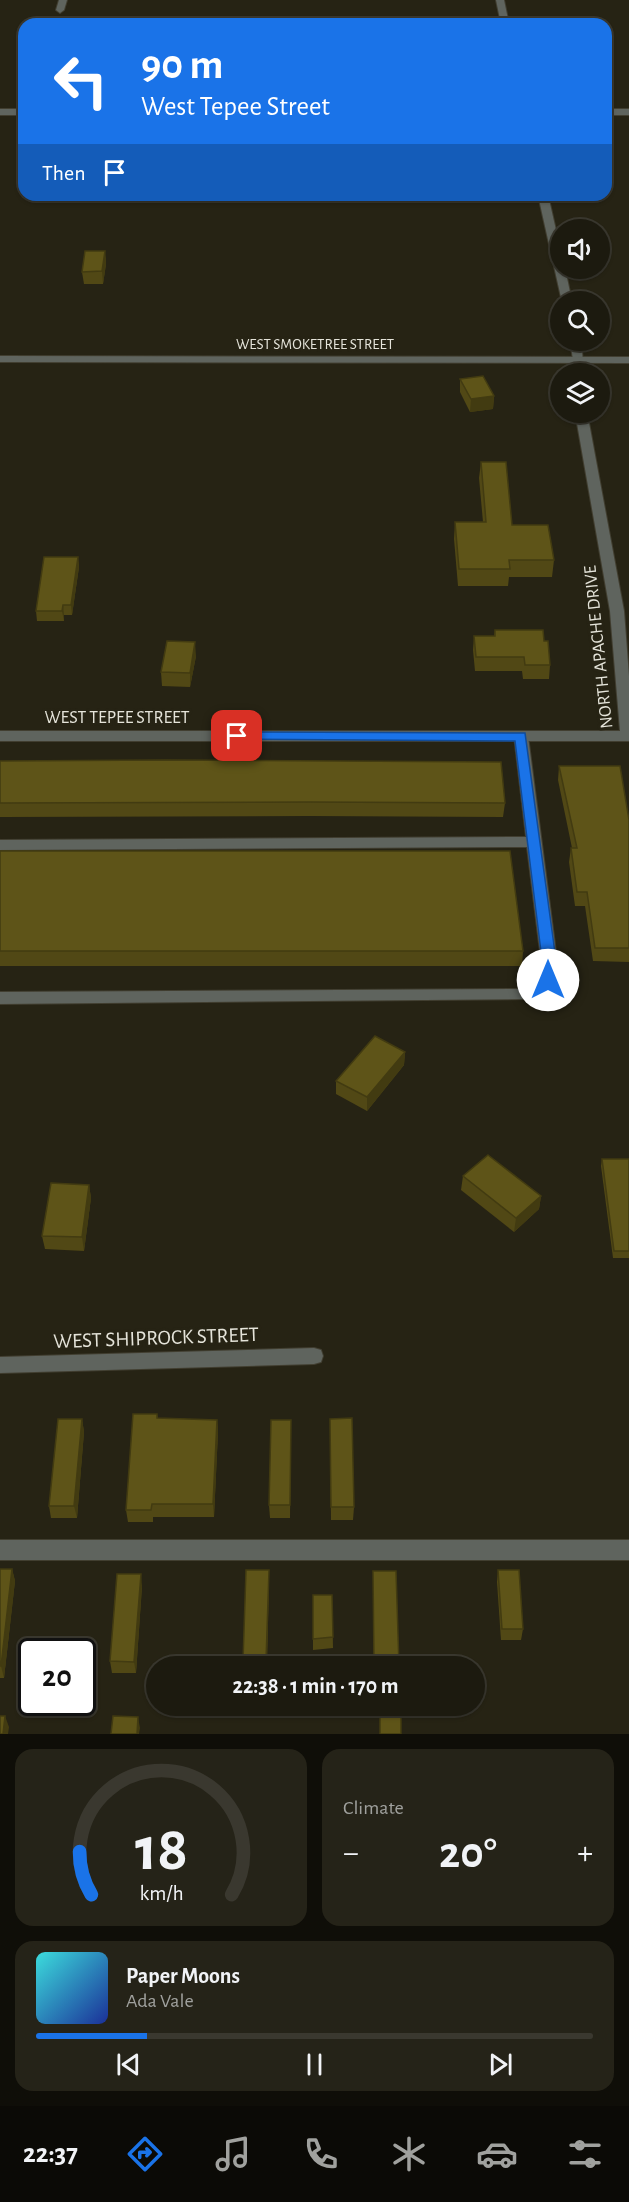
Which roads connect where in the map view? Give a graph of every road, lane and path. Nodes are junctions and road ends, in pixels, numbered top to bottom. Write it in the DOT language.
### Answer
graph roads {
  1 [pos="63,0"];
  2 [pos="500,0"];
  3 [pos="60,10"];
  4 [pos="504,18"];
  5 [pos="0,112"];
  6 [pos="18,112"];
  7 [pos="612,112"];
  8 [pos="629,112"];
  9 [pos="544,201"];
  10 [pos="565,291"];
  11 [pos="576,351"];
  12 [pos="0,359"];
  13 [pos="576,360"];
  14 [pos="629,360"];
  15 [pos="576,363"];
  16 [pos="583,423"];
  17 [pos="0,736"];
  18 [pos="521,736"];
  19 [pos="628,736"];
  20 [pos="534,842"];
  21 [pos="0,845"];
  22 [pos="0,998"];
  23 [pos="314,1356"];
  24 [pos="0,1365"];
  25 [pos="0,1550"];
  26 [pos="629,1550"];
  1 -- 3 [label="street"];
  2 -- 4 [label="street"];
  5 -- 6 [label="street"];
  7 -- 8 [label="street"];
  9 -- 10 [label="street"];
  11 -- 13 [label="street"];
  12 -- 13 [label="street, WEST SMOKETREE STREET"];
  13 -- 14 [label="street, WEST SMOKETREE STREET"];
  13 -- 15 [label="street"];
  16 -- 19 [label="street, NORTH APACHE DRIVE"];
  17 -- 18 [label="street, WEST TEPEE STREET"];
  18 -- 19 [label="street, WEST TEPEE STREET"];
  18 -- 20 [label="street"];
  20 -- 21 [label="street"];
  20 -- 22 [label="street"];
  23 -- 24 [label="street, WEST SHIPROCK STREET"];
  25 -- 26 [label="street"];
}
